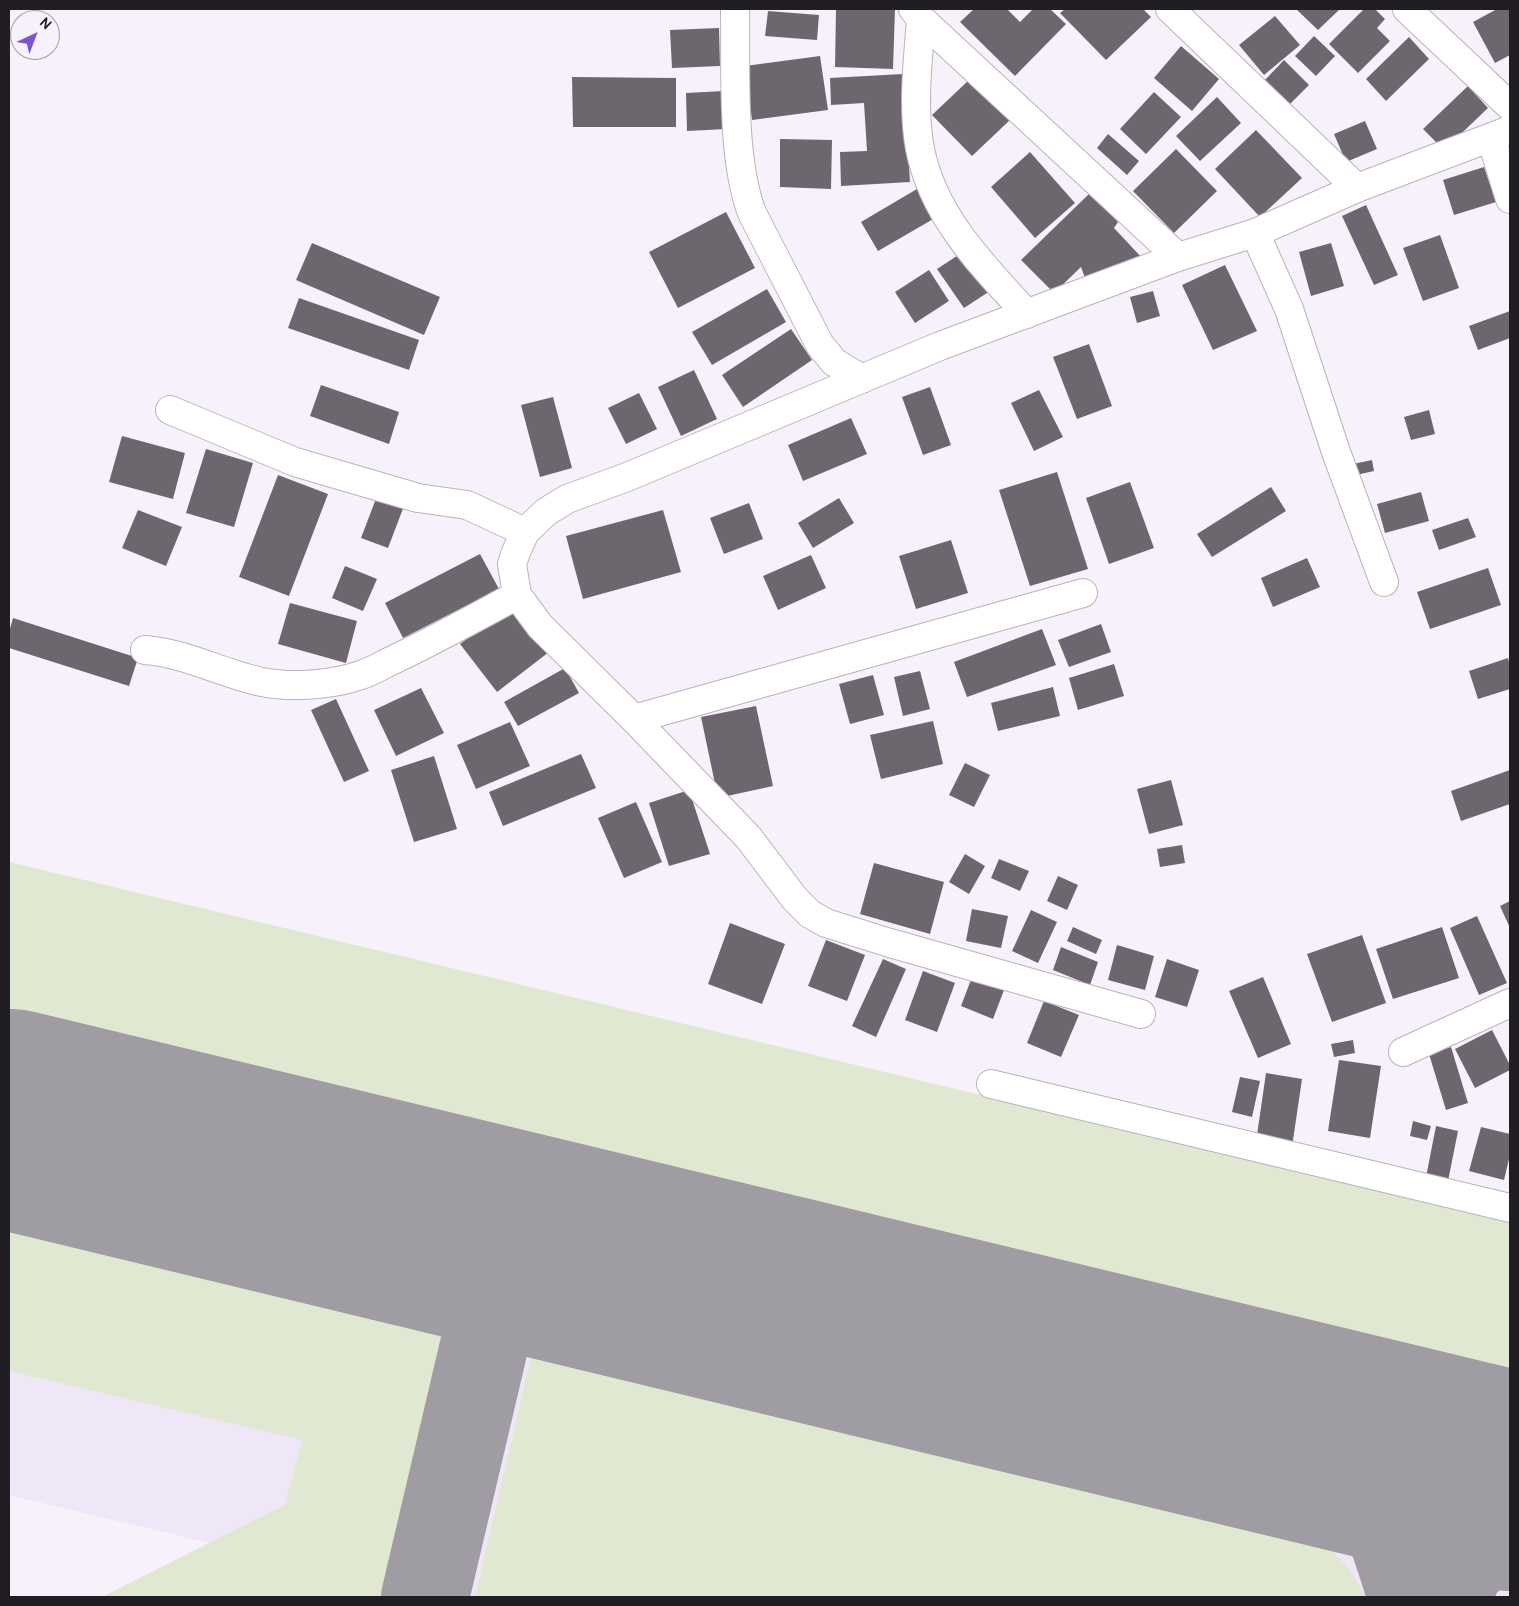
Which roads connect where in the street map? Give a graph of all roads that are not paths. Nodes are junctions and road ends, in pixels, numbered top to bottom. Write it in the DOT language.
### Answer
graph roads {
  1 [pos="735,9"];
  2 [pos="1170,9"];
  3 [pos="1407,9"];
  4 [pos="917,14"];
  5 [pos="1510,106"];
  6 [pos="1500,134"];
  7 [pos="1357,188"];
  8 [pos="1510,199"];
  9 [pos="1255,233"];
  10 [pos="1178,256"];
  11 [pos="1027,314"];
  12 [pos="862,379"];
  13 [pos="170,410"];
  14 [pos="525,532"];
  15 [pos="1384,582"];
  16 [pos="1083,593"];
  17 [pos="517,596"];
  18 [pos="145,650"];
  19 [pos="634,719"];
  20 [pos="1510,1003"];
  21 [pos="1141,1014"];
  22 [pos="1403,1052"];
  23 [pos="990,1084"];
  24 [pos="1510,1208"];
  1 -- 12 [label="street"];
  2 -- 7 [label="street"];
  3 -- 5 [label="street"];
  4 -- 10 [label="street"];
  4 -- 11 [label="street"];
  6 -- 7 [label="street"];
  6 -- 8 [label="street"];
  7 -- 9 [label="street"];
  9 -- 10 [label="street"];
  9 -- 15 [label="street"];
  10 -- 11 [label="street"];
  11 -- 12 [label="street"];
  12 -- 14 [label="street"];
  13 -- 14 [label="street"];
  14 -- 17 [label="street"];
  16 -- 19 [label="street"];
  17 -- 18 [label="street"];
  17 -- 19 [label="street"];
  19 -- 21 [label="street"];
  20 -- 22 [label="street"];
  23 -- 24 [label="street"];
}
